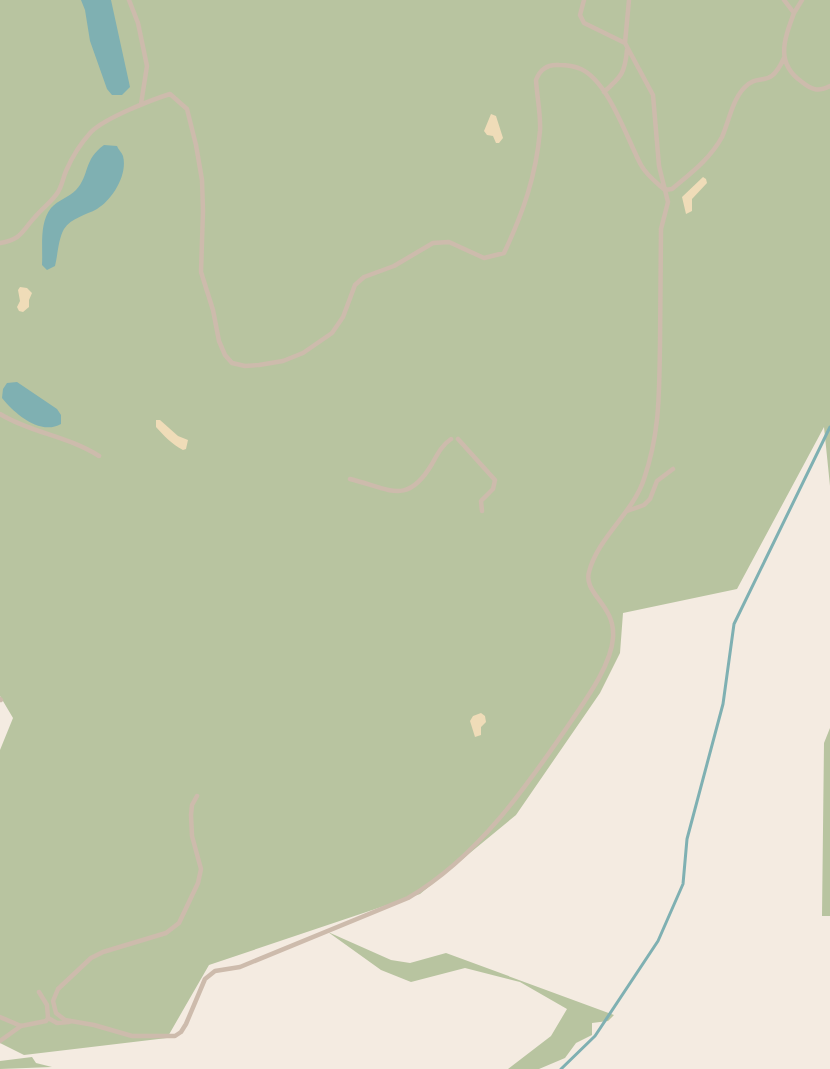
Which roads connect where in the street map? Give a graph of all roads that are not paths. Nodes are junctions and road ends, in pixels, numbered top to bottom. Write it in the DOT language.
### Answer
graph roads {
  1 [pos="129,0"];
  2 [pos="584,0"];
  3 [pos="629,0"];
  4 [pos="784,0"];
  5 [pos="802,0"];
  6 [pos="794,13"];
  7 [pos="624,43"];
  8 [pos="628,50"];
  9 [pos="784,58"];
  10 [pos="830,86"];
  11 [pos="604,92"];
  12 [pos="141,104"];
  13 [pos="665,190"];
  14 [pos="0,243"];
  15 [pos="0,414"];
  16 [pos="451,439"];
  17 [pos="458,439"];
  18 [pos="99,456"];
  19 [pos="673,469"];
  20 [pos="350,479"];
  21 [pos="482,511"];
  22 [pos="626,512"];
  23 [pos="198,796"];
  24 [pos="58,989"];
  25 [pos="39,992"];
  26 [pos="45,1002"];
  27 [pos="0,1017"];
  28 [pos="48,1018"];
  29 [pos="82,1023"];
  30 [pos="21,1026"];
  31 [pos="0,1041"];
  1 -- 12 [label="lane"];
  2 -- 7 [label="lane"];
  3 -- 7 [label="lane"];
  4 -- 6 [label="lane"];
  5 -- 6 [label="lane"];
  6 -- 9 [label="lane"];
  7 -- 8 [label="lane"];
  8 -- 11 [label="lane"];
  8 -- 13 [label="lane"];
  9 -- 10 [label="lane"];
  9 -- 13 [label="lane"];
  11 -- 12 [label="lane"];
  11 -- 13 [label="lane"];
  12 -- 14 [label="lane"];
  13 -- 22 [label="lane"];
  15 -- 18 [label="lane"];
  16 -- 20 [label="lane"];
  17 -- 21 [label="lane"];
  19 -- 22 [label="lane"];
  22 -- 29 [label="lane"];
  23 -- 24 [label="lane"];
  24 -- 26 [label="lane"];
  24 -- 29 [label="lane"];
  25 -- 26 [label="lane"];
  26 -- 28 [label="lane"];
  27 -- 30 [label="lane"];
  28 -- 29 [label="lane"];
  28 -- 30 [label="lane"];
  30 -- 31 [label="lane"];
}
